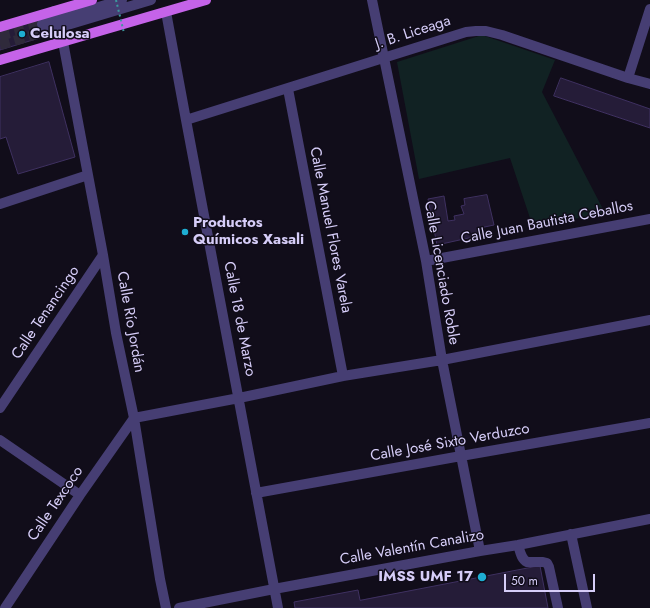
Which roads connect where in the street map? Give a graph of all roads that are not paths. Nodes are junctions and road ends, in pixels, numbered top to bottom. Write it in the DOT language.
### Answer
graph roads {
  1 [pos="92,0"];
  2 [pos="122,0"];
  3 [pos="151,0"];
  4 [pos="206,0"];
  5 [pos="372,0"];
  6 [pos="650,10"];
  7 [pos="166,12"];
  8 [pos="56,19"];
  9 [pos="0,27"];
  10 [pos="43,28"];
  11 [pos="63,42"];
  12 [pos="383,59"];
  13 [pos="0,60"];
  14 [pos="628,78"];
  15 [pos="650,84"];
  16 [pos="288,89"];
  17 [pos="186,120"];
  18 [pos="88,176"];
  19 [pos="0,204"];
  20 [pos="650,219"];
  21 [pos="103,255"];
  22 [pos="426,261"];
  23 [pos="650,320"];
  24 [pos="442,360"];
  25 [pos="343,376"];
  26 [pos="239,398"];
  27 [pos="0,408"];
  28 [pos="134,418"];
  29 [pos="650,423"];
  30 [pos="0,440"];
  31 [pos="461,456"];
  32 [pos="256,493"];
  33 [pos="80,494"];
  34 [pos="650,519"];
  35 [pos="571,534"];
  36 [pos="518,545"];
  37 [pos="480,551"];
  38 [pos="274,589"];
  39 [pos="5,608"];
  40 [pos="166,608"];
  41 [pos="179,608"];
  42 [pos="278,608"];
  43 [pos="558,608"];
  44 [pos="587,608"];
  1 -- 8 [label="main road"];
  2 -- 8 [label="street"];
  3 -- 8 [label="street"];
  4 -- 7 [label="main road"];
  5 -- 12 [label="street, Calle Licenciado Roble"];
  6 -- 14 [label="street"];
  7 -- 11 [label="main road"];
  7 -- 17 [label="street, Calle 18 de Marzo"];
  8 -- 9 [label="main road"];
  8 -- 10 [label="street"];
  8 -- 11 [label="street, Calle Río Jordán"];
  11 -- 13 [label="main road"];
  11 -- 18 [label="street, Calle Río Jordán"];
  12 -- 14 [label="street, J. B. Liceaga"];
  12 -- 16 [label="street, J. B. Liceaga"];
  12 -- 22 [label="street, Calle Licenciado Roble"];
  14 -- 15 [label="street, J. B. Liceaga"];
  16 -- 17 [label="street, J. B. Liceaga"];
  16 -- 25 [label="street, Calle Manuel Flores Varela"];
  17 -- 26 [label="street, Calle 18 de Marzo"];
  18 -- 19 [label="street"];
  18 -- 21 [label="street, Calle Río Jordán"];
  20 -- 22 [label="street, Calle Juan Bautista Ceballos"];
  21 -- 27 [label="street, Calle Tenancingo"];
  21 -- 28 [label="street, Calle Río Jordán"];
  22 -- 24 [label="street, Calle Licenciado Roble"];
  23 -- 24 [label="street"];
  24 -- 25 [label="street"];
  24 -- 31 [label="street, Calle Licenciado Roble"];
  25 -- 26 [label="street"];
  26 -- 28 [label="street"];
  26 -- 32 [label="street, Calle 18 de Marzo"];
  28 -- 33 [label="street, Calle Texcoco"];
  28 -- 40 [label="street, Calle Río Jordán"];
  29 -- 31 [label="street, Calle José Sixto Verduzco"];
  30 -- 33 [label="street"];
  31 -- 32 [label="street, Calle José Sixto Verduzco"];
  31 -- 37 [label="street, Calle Licenciado Roble"];
  32 -- 38 [label="street, Calle 18 de Marzo"];
  33 -- 39 [label="street, Calle Texcoco"];
  34 -- 35 [label="street, Calle Valentín Canalizo"];
  35 -- 36 [label="street, Calle Valentín Canalizo"];
  35 -- 44 [label="street"];
  36 -- 37 [label="street, Calle Valentín Canalizo"];
  36 -- 43 [label="street"];
  37 -- 38 [label="street, Calle Valentín Canalizo"];
  38 -- 41 [label="street, Calle Valentín Canalizo"];
  38 -- 42 [label="street, Calle 18 de Marzo"];
}
